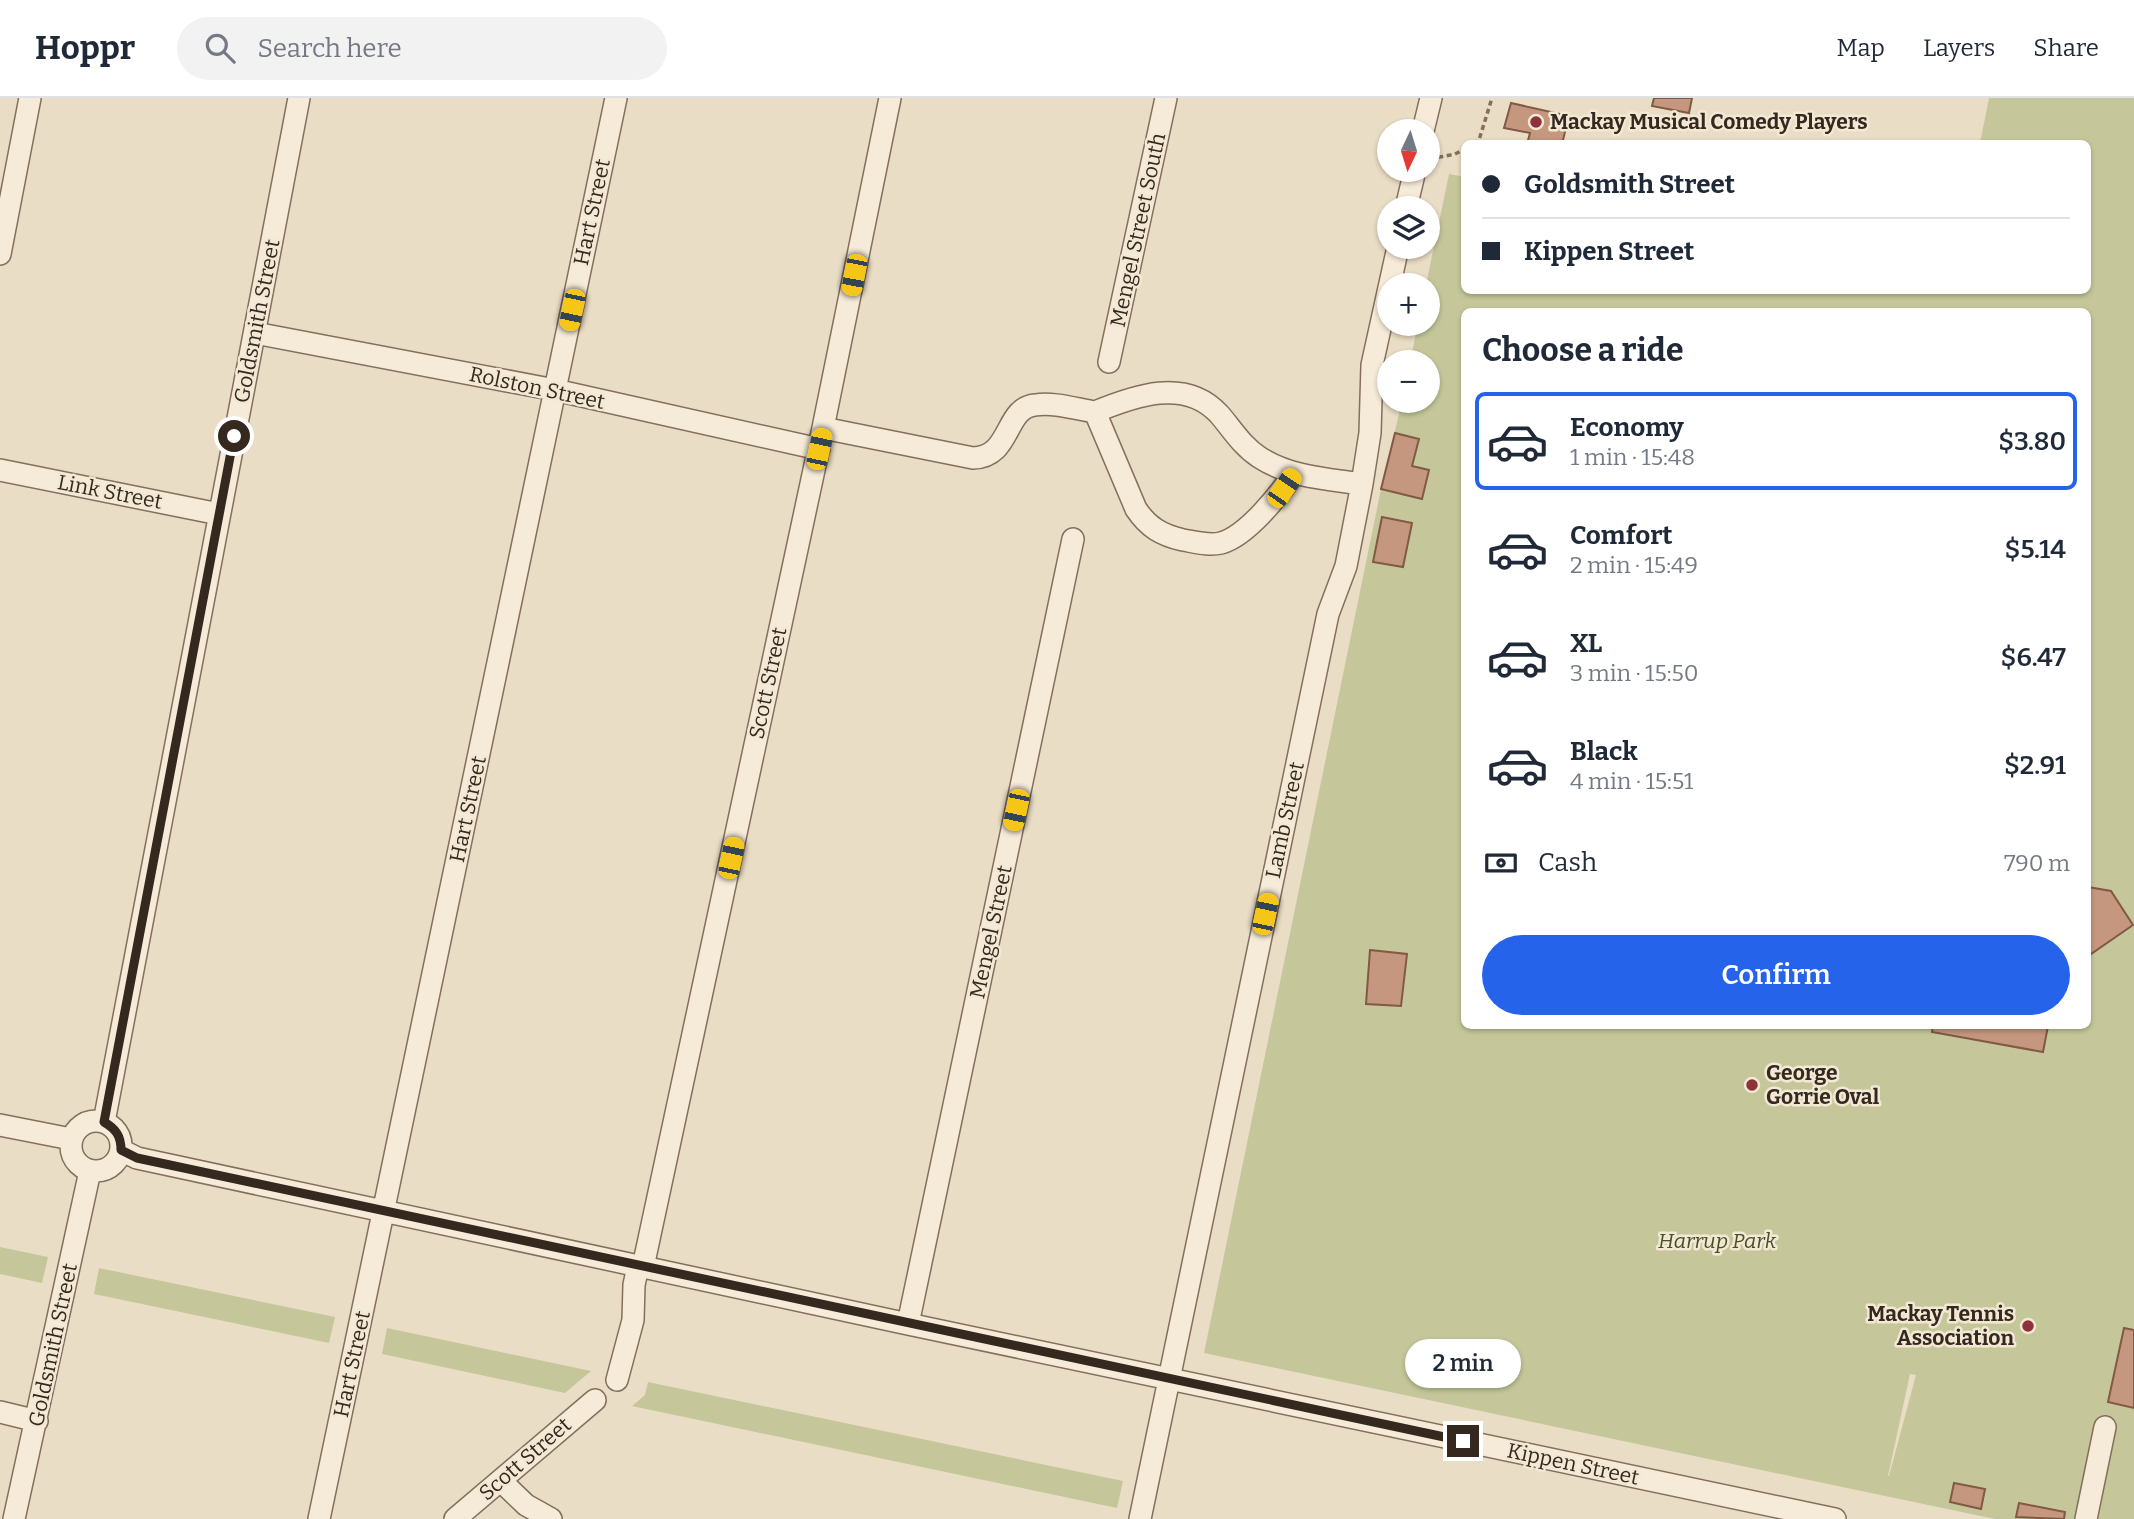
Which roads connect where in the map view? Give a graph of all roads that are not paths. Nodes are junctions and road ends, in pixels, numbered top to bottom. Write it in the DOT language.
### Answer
graph roads {
  1 [pos="30,98"];
  2 [pos="299,98"];
  3 [pos="616,98"];
  4 [pos="890,98"];
  5 [pos="1166,98"];
  6 [pos="1431,98"];
  7 [pos="1426,119"];
  8 [pos="0,254"];
  9 [pos="1395,259"];
  10 [pos="255,333"];
  11 [pos="1110,362"];
  12 [pos="555,390"];
  13 [pos="1095,412"];
  14 [pos="823,428"];
  15 [pos="819,449"];
  16 [pos="0,470"];
  17 [pos="1294,473"];
  18 [pos="1362,484"];
  19 [pos="219,514"];
  20 [pos="1073,539"];
  21 [pos="104,1122"];
  22 [pos="0,1125"];
  23 [pos="71,1139"];
  24 [pos="121,1150"];
  25 [pos="90,1171"];
  26 [pos="383,1212"];
  27 [pos="640,1266"];
  28 [pos="908,1324"];
  29 [pos="1169,1379"];
  30 [pos="617,1380"];
  31 [pos="595,1399"];
  32 [pos="0,1412"];
  33 [pos="37,1421"];
  34 [pos="2105,1427"];
  35 [pos="501,1481"];
  36 [pos="14,1519"];
  37 [pos="319,1519"];
  38 [pos="455,1519"];
  39 [pos="551,1519"];
  40 [pos="1140,1519"];
  41 [pos="1835,1519"];
  42 [pos="2087,1519"];
  1 -- 8 [label="street"];
  2 -- 10 [label="street, Goldsmith Street"];
  3 -- 12 [label="street, Hart Street"];
  4 -- 14 [label="street, Scott Street"];
  5 -- 11 [label="street, Mengel Street South"];
  6 -- 7 [label="street"];
  9 -- 18 [label="street, Lamb Street"];
  10 -- 12 [label="street, Rolston Street"];
  10 -- 19 [label="street, Goldsmith Street"];
  12 -- 15 [label="street, Rolston Street"];
  12 -- 26 [label="street, Hart Street"];
  13 -- 14 [label="street"];
  13 -- 17 [label="street"];
  13 -- 17 [label="street"];
  14 -- 15 [label="street, Scott Street"];
  15 -- 27 [label="street, Scott Street"];
  16 -- 19 [label="street, Link Street"];
  17 -- 18 [label="street"];
  18 -- 29 [label="street, Lamb Street"];
  19 -- 21 [label="street, Goldsmith Street"];
  20 -- 28 [label="street, Mengel Street"];
  21 -- 23 [label="street"];
  21 -- 24 [label="street"];
  22 -- 23 [label="street"];
  23 -- 25 [label="street"];
  24 -- 25 [label="street"];
  24 -- 26 [label="street, Kippen Street"];
  25 -- 33 [label="street, Goldsmith Street"];
  26 -- 27 [label="street, Kippen Street"];
  26 -- 37 [label="street, Hart Street"];
  27 -- 28 [label="street, Kippen Street"];
  27 -- 30 [label="street, Scott Street"];
  28 -- 29 [label="street, Kippen Street"];
  29 -- 40 [label="street, Lamb Street"];
  29 -- 41 [label="street, Kippen Street"];
  31 -- 35 [label="street, Scott Street"];
  32 -- 33 [label="street"];
  33 -- 36 [label="street, Goldsmith Street"];
  34 -- 42 [label="street"];
  35 -- 38 [label="street, Scott Street"];
  35 -- 39 [label="street"];
}
